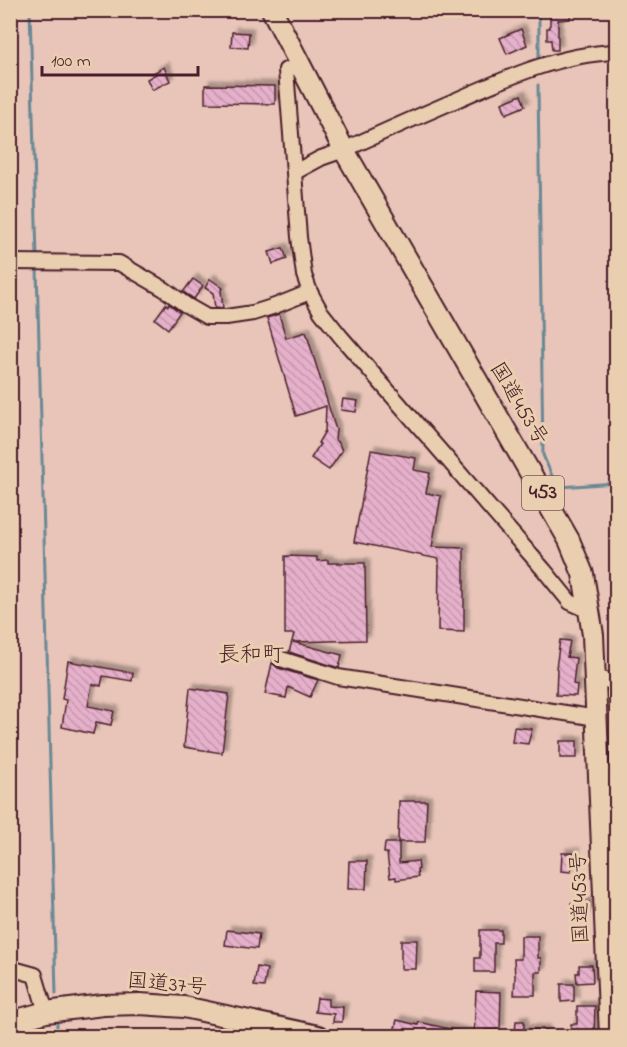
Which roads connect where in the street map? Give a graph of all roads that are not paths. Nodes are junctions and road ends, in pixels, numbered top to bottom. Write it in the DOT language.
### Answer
graph roads {
  1 [pos="272,10"];
  2 [pos="616,51"];
  3 [pos="300,66"];
  4 [pos="344,150"];
  5 [pos="295,172"];
  6 [pos="10,262"];
  7 [pos="310,292"];
  8 [pos="590,611"];
  9 [pos="281,659"];
  10 [pos="595,677"];
  11 [pos="616,683"];
  12 [pos="597,718"];
  13 [pos="608,773"];
  14 [pos="10,968"];
  15 [pos="46,1012"];
  16 [pos="10,1022"];
  17 [pos="318,1036"];
  18 [pos="610,1036"];
  1 -- 3 [label="highway, 国道453号 / 453"];
  2 -- 4 [label="street"];
  3 -- 4 [label="highway, 国道453号 / 453"];
  3 -- 5 [label="street"];
  4 -- 5 [label="street"];
  4 -- 8 [label="highway, 国道453号 / 453"];
  5 -- 7 [label="street"];
  6 -- 7 [label="street"];
  7 -- 8 [label="street"];
  8 -- 10 [label="highway, 国道453号 / 453"];
  9 -- 12 [label="street"];
  10 -- 11 [label="street"];
  10 -- 12 [label="highway, 国道453号 / 453"];
  12 -- 13 [label="highway, 国道453号 / 453"];
  13 -- 18 [label="highway, 国道453号 / 453"];
  14 -- 15 [label="street"];
  15 -- 16 [label="highway, 国道37号"];
  15 -- 17 [label="highway, 国道37号"];
}
